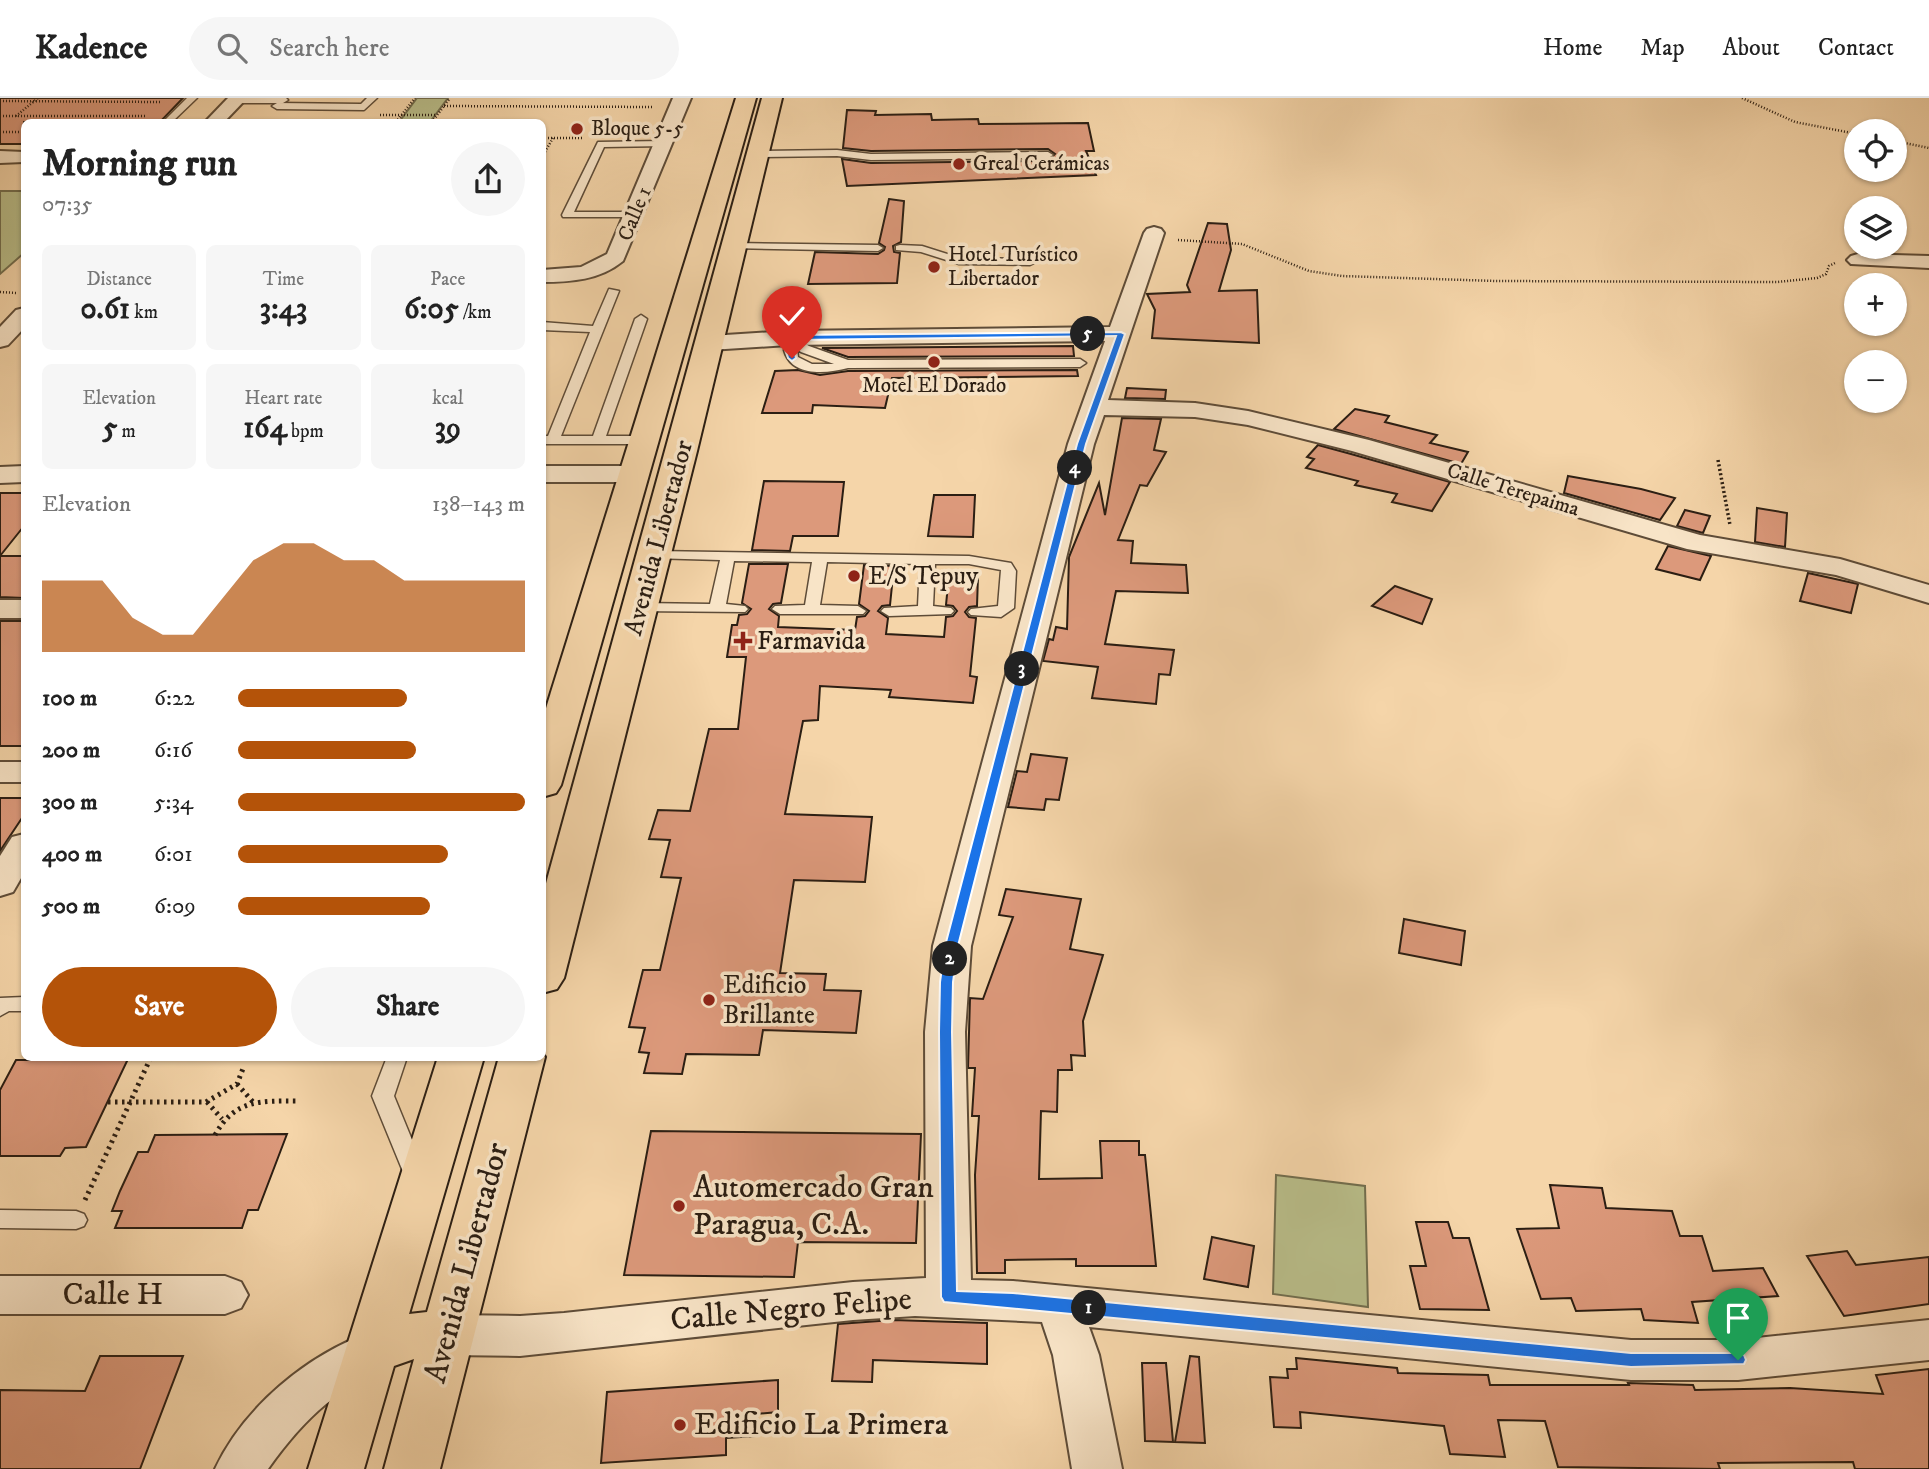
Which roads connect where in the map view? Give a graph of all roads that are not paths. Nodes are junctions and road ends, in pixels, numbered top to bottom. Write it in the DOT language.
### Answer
graph roads {
  1 [pos="192,98"];
  2 [pos="372,98"];
  3 [pos="746,98"];
  4 [pos="772,98"];
  5 [pos="237,99"];
  6 [pos="284,99"];
  7 [pos="680,103"];
  8 [pos="170,119"];
  9 [pos="217,119"];
  10 [pos="663,144"];
  11 [pos="758,154"];
  12 [pos="1048,155"];
  13 [pos="0,156"];
  14 [pos="21,157"];
  15 [pos="634,215"];
  16 [pos="1154,236"];
  17 [pos="735,246"];
  18 [pos="878,248"];
  19 [pos="900,248"];
  20 [pos="1858,260"];
  21 [pos="1030,262"];
  22 [pos="1929,262"];
  23 [pos="546,276"];
  24 [pos="613,291"];
  25 [pos="21,318"];
  26 [pos="641,319"];
  27 [pos="546,326"];
  28 [pos="598,330"];
  29 [pos="1121,334"];
  30 [pos="0,340"];
  31 [pos="791,341"];
  32 [pos="710,343"];
  33 [pos="1080,363"];
  34 [pos="1095,407"];
  35 [pos="548,440"];
  36 [pos="598,440"];
  37 [pos="646,440"];
  38 [pos="21,474"];
  39 [pos="546,474"];
  40 [pos="636,474"];
  41 [pos="676,474"];
  42 [pos="0,475"];
  43 [pos="655,555"];
  44 [pos="729,556"];
  45 [pos="821,557"];
  46 [pos="928,559"];
  47 [pos="1929,594"];
  48 [pos="641,608"];
  49 [pos="0,609"];
  50 [pos="717,609"];
  51 [pos="740,609"];
  52 [pos="780,609"];
  53 [pos="21,610"];
  54 [pos="812,610"];
  55 [pos="858,611"];
  56 [pos="889,611"];
  57 [pos="925,611"];
  58 [pos="946,611"];
  59 [pos="976,612"];
  60 [pos="550,744"];
  61 [pos="546,764"];
  62 [pos="0,772"];
  63 [pos="21,772"];
  64 [pos="21,850"];
  65 [pos="0,884"];
  66 [pos="546,963"];
  67 [pos="21,1004"];
  68 [pos="0,1009"];
  69 [pos="396,1061"];
  70 [pos="460,1061"];
  71 [pos="521,1061"];
  72 [pos="421,1188"];
  73 [pos="0,1219"];
  74 [pos="76,1220"];
  75 [pos="0,1295"];
  76 [pos="225,1295"];
  77 [pos="949,1297"];
  78 [pos="1059,1305"];
  79 [pos="448,1335"];
  80 [pos="1929,1340"];
  81 [pos="372,1352"];
  82 [pos="240,1469"];
  83 [pos="336,1469"];
  84 [pos="412,1469"];
  85 [pos="1097,1469"];
  1 -- 8 [label="lane"];
  2 -- 6 [label="lane"];
  3 -- 37 [label="main road, Avenida Libertador"];
  4 -- 11 [label="main road, Avenida Libertador"];
  5 -- 6 [label="lane"];
  5 -- 9 [label="street"];
  7 -- 10 [label="street, Calle 1"];
  10 -- 15 [label="street, Calle 1"];
  10 -- 15 [label="lane"];
  11 -- 12 [label="lane"];
  11 -- 17 [label="main road, Avenida Libertador"];
  13 -- 14 [label="street"];
  15 -- 23 [label="street, Calle 1"];
  16 -- 29 [label="street"];
  17 -- 18 [label="lane"];
  17 -- 32 [label="main road, Avenida Libertador"];
  19 -- 21 [label="lane"];
  20 -- 22 [label="street"];
  24 -- 28 [label="lane"];
  25 -- 30 [label="street"];
  26 -- 36 [label="lane"];
  27 -- 28 [label="lane"];
  28 -- 35 [label="lane"];
  29 -- 31 [label="street"];
  29 -- 34 [label="street"];
  31 -- 32 [label="street"];
  31 -- 33 [label="lane"];
  32 -- 41 [label="main road, Avenida Libertador"];
  34 -- 47 [label="street, Calle Terepaima"];
  34 -- 77 [label="street"];
  35 -- 36 [label="lane"];
  36 -- 37 [label="lane"];
  37 -- 40 [label="main road, Avenida Libertador"];
  38 -- 42 [label="street"];
  39 -- 40 [label="street"];
  40 -- 41 [label="main road"];
  40 -- 60 [label="main road, Avenida Libertador"];
  41 -- 43 [label="main road, Avenida Libertador"];
  43 -- 44 [label="lane"];
  43 -- 48 [label="main road, Avenida Libertador"];
  44 -- 45 [label="lane"];
  44 -- 50 [label="lane"];
  45 -- 46 [label="lane"];
  45 -- 54 [label="lane"];
  46 -- 57 [label="lane"];
  46 -- 59 [label="lane"];
  48 -- 50 [label="lane"];
  48 -- 66 [label="main road, Avenida Libertador"];
  49 -- 53 [label="street"];
  50 -- 51 [label="lane"];
  52 -- 54 [label="lane"];
  54 -- 55 [label="lane"];
  56 -- 57 [label="lane"];
  57 -- 58 [label="lane"];
  60 -- 61 [label="main road, Avenida Libertador"];
  62 -- 63 [label="street"];
  64 -- 65 [label="street"];
  67 -- 68 [label="lane"];
  69 -- 72 [label="lane"];
  70 -- 72 [label="main road"];
  71 -- 79 [label="main road, Avenida Libertador"];
  72 -- 81 [label="main road"];
  73 -- 74 [label="lane"];
  75 -- 76 [label="street, Calle H"];
  77 -- 78 [label="street, Calle Negro Felipe"];
  77 -- 79 [label="street, Calle Negro Felipe"];
  78 -- 80 [label="street, Calle Negro Felipe"];
  78 -- 85 [label="street"];
  79 -- 81 [label="main road"];
  79 -- 84 [label="main road, Avenida Libertador"];
  81 -- 82 [label="street"];
  81 -- 83 [label="main road"];
}
